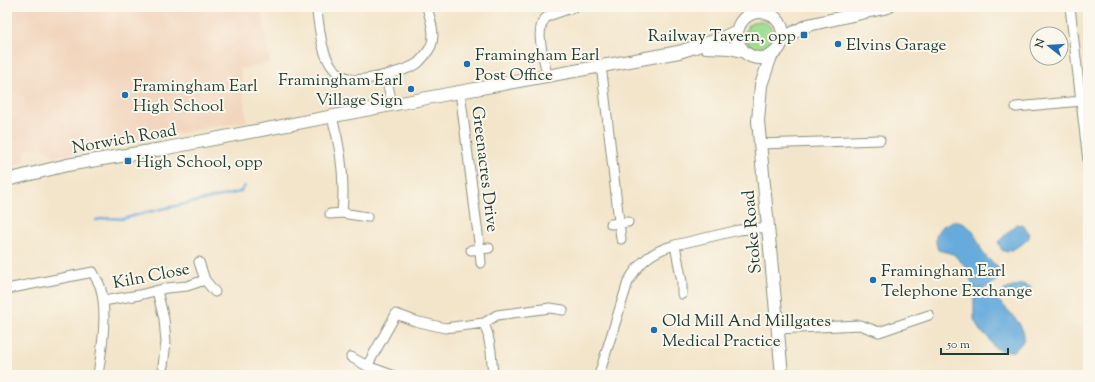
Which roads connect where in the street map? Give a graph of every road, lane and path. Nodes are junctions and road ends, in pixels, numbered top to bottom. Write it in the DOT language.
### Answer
graph roads {
  1 [pos="316,7"];
  2 [pos="427,7"];
  3 [pos="574,7"];
  4 [pos="888,7"];
  5 [pos="1070,7"];
  6 [pos="766,10"];
  7 [pos="748,11"];
  8 [pos="779,22"];
  9 [pos="808,25"];
  10 [pos="737,31"];
  11 [pos="783,38"];
  12 [pos="695,47"];
  13 [pos="742,51"];
  14 [pos="771,56"];
  15 [pos="754,58"];
  16 [pos="600,66"];
  17 [pos="386,75"];
  18 [pos="547,76"];
  19 [pos="761,85"];
  20 [pos="460,92"];
  21 [pos="1082,101"];
  22 [pos="392,105"];
  23 [pos="1016,107"];
  24 [pos="332,117"];
  25 [pos="880,140"];
  26 [pos="760,144"];
  27 [pos="1088,161"];
  28 [pos="7,180"];
  29 [pos="342,213"];
  30 [pos="330,214"];
  31 [pos="367,217"];
  32 [pos="768,227"];
  33 [pos="621,239"];
  34 [pos="675,246"];
  35 [pos="199,262"];
  36 [pos="481,263"];
  37 [pos="205,280"];
  38 [pos="7,289"];
  39 [pos="157,291"];
  40 [pos="215,292"];
  41 [pos="682,294"];
  42 [pos="103,301"];
  43 [pos="563,310"];
  44 [pos="929,315"];
  45 [pos="484,324"];
  46 [pos="777,329"];
  47 [pos="351,357"];
  48 [pos="163,366"];
  49 [pos="367,366"];
  50 [pos="98,375"];
  51 [pos="392,375"];
  52 [pos="493,375"];
  53 [pos="599,375"];
  54 [pos="782,375"];
  1 -- 17 [label="street"];
  2 -- 17 [label="street"];
  3 -- 18 [label="street"];
  4 -- 9 [label="main road"];
  5 -- 21 [label="street"];
  6 -- 7 [label="main road"];
  6 -- 8 [label="main road"];
  7 -- 10 [label="main road"];
  8 -- 9 [label="main road"];
  8 -- 11 [label="main road"];
  9 -- 11 [label="main road"];
  10 -- 12 [label="main road, Norwich Road"];
  10 -- 13 [label="main road"];
  11 -- 14 [label="main road"];
  12 -- 13 [label="main road, Norwich Road"];
  12 -- 16 [label="main road, Norwich Road"];
  13 -- 15 [label="main road"];
  14 -- 15 [label="main road"];
  14 -- 19 [label="main road, Stoke Road"];
  15 -- 19 [label="main road, Stoke Road"];
  16 -- 18 [label="main road, Norwich Road"];
  16 -- 33 [label="street"];
  17 -- 22 [label="street"];
  18 -- 20 [label="main road, Norwich Road"];
  19 -- 26 [label="main road, Stoke Road"];
  20 -- 22 [label="main road, Norwich Road"];
  20 -- 36 [label="street, Greenacres Drive"];
  21 -- 23 [label="street"];
  21 -- 27 [label="street"];
  22 -- 24 [label="main road, Norwich Road"];
  24 -- 28 [label="main road, Norwich Road"];
  24 -- 29 [label="street"];
  25 -- 26 [label="street"];
  26 -- 32 [label="main road, Stoke Road"];
  29 -- 30 [label="street"];
  29 -- 31 [label="street"];
  32 -- 34 [label="street"];
  32 -- 46 [label="main road, Stoke Road"];
  34 -- 41 [label="street"];
  34 -- 53 [label="street"];
  35 -- 37 [label="street, Kiln Close"];
  37 -- 39 [label="street, Kiln Close"];
  37 -- 40 [label="street, Kiln Close"];
  38 -- 42 [label="street"];
  39 -- 42 [label="street, Kiln Close"];
  39 -- 48 [label="street"];
  42 -- 50 [label="street"];
  43 -- 45 [label="street"];
  44 -- 46 [label="street"];
  45 -- 49 [label="street"];
  45 -- 52 [label="street"];
  46 -- 54 [label="main road, Stoke Road"];
  47 -- 49 [label="street"];
  49 -- 51 [label="street"];
}
